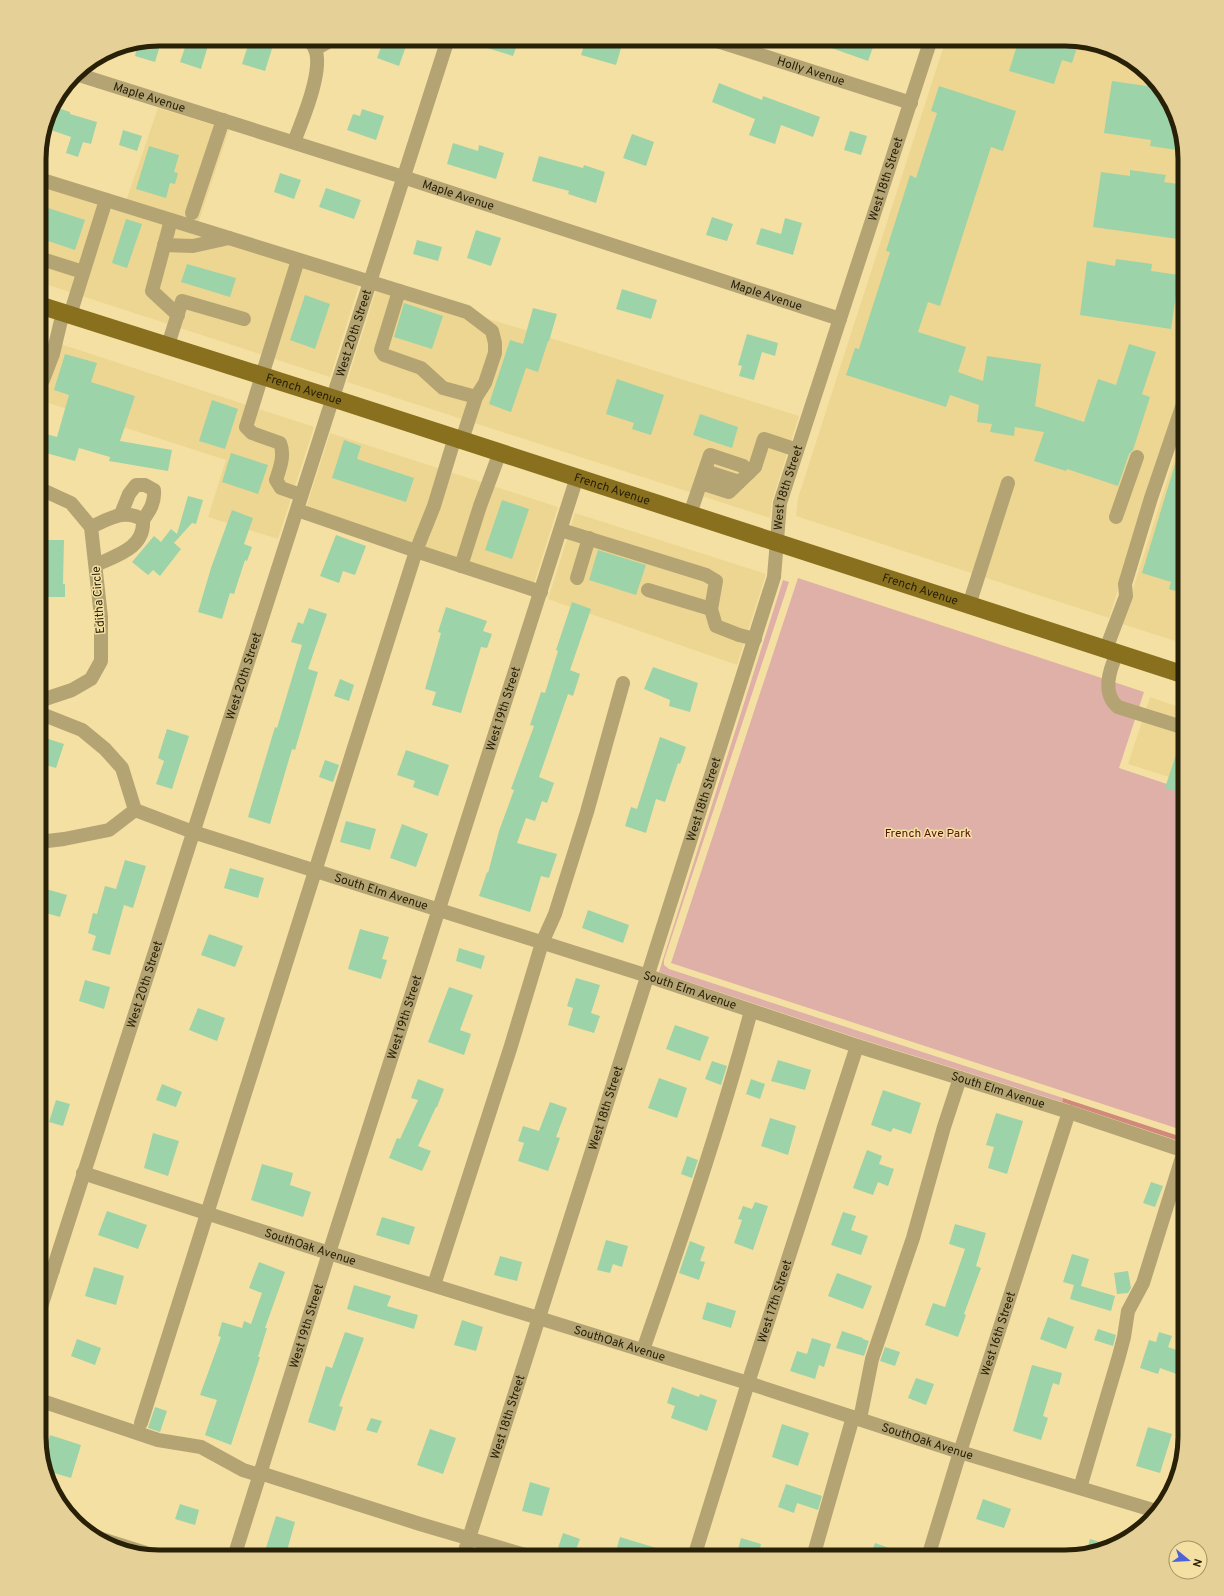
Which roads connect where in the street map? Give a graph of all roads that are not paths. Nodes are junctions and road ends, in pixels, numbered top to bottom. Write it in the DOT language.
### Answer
graph roads {
  1 [pos="313,46"];
  2 [pos="446,46"];
  3 [pos="733,46"];
  4 [pos="930,46"];
  5 [pos="83,76"];
  6 [pos="911,103"];
  7 [pos="223,120"];
  8 [pos="294,142"];
  9 [pos="403,177"];
  10 [pos="46,181"];
  11 [pos="106,200"];
  12 [pos="192,213"];
  13 [pos="171,220"];
  14 [pos="229,238"];
  15 [pos="164,245"];
  16 [pos="298,260"];
  17 [pos="46,262"];
  18 [pos="84,272"];
  19 [pos="369,282"];
  20 [pos="399,291"];
  21 [pos="46,307"];
  22 [pos="67,314"];
  23 [pos="178,315"];
  24 [pos="244,319"];
  25 [pos="840,319"];
  26 [pos="168,345"];
  27 [pos="46,371"];
  28 [pos="261,375"];
  29 [pos="476,397"];
  30 [pos="332,398"];
  31 [pos="1178,419"];
  32 [pos="459,438"];
  33 [pos="797,450"];
  34 [pos="500,452"];
  35 [pos="1137,457"];
  36 [pos="578,477"];
  37 [pos="703,477"];
  38 [pos="744,478"];
  39 [pos="1008,483"];
  40 [pos="46,492"];
  41 [pos="301,495"];
  42 [pos="296,510"];
  43 [pos="122,514"];
  44 [pos="690,514"];
  45 [pos="1116,517"];
  46 [pos="143,520"];
  47 [pos="91,527"];
  48 [pos="561,530"];
  49 [pos="588,538"];
  50 [pos="777,542"];
  51 [pos="416,551"];
  52 [pos="96,565"];
  53 [pos="461,566"];
  54 [pos="577,578"];
  55 [pos="648,590"];
  56 [pos="541,592"];
  57 [pos="969,605"];
  58 [pos="711,609"];
  59 [pos="755,639"];
  60 [pos="1112,651"];
  61 [pos="1178,673"];
  62 [pos="623,683"];
  63 [pos="46,699"];
  64 [pos="46,715"];
  65 [pos="1178,726"];
  66 [pos="135,810"];
  67 [pos="193,832"];
  68 [pos="46,841"];
  69 [pos="316,871"];
  70 [pos="439,910"];
  71 [pos="542,943"];
  72 [pos="648,976"];
  73 [pos="751,1011"];
  74 [pos="857,1046"];
  75 [pos="960,1078"];
  76 [pos="1069,1112"];
  77 [pos="1178,1149"];
  78 [pos="1178,1173"];
  79 [pos="83,1174"];
  80 [pos="208,1214"];
  81 [pos="329,1253"];
  82 [pos="46,1268"];
  83 [pos="53,1270"];
  84 [pos="434,1285"];
  85 [pos="46,1292"];
  86 [pos="540,1318"];
  87 [pos="643,1350"];
  88 [pos="748,1383"];
  89 [pos="46,1402"];
  90 [pos="856,1418"];
  91 [pos="141,1423"];
  92 [pos="960,1452"];
  93 [pos="260,1474"];
  94 [pos="1080,1488"];
  95 [pos="1151,1510"];
  96 [pos="469,1538"];
  97 [pos="236,1550"];
  98 [pos="465,1550"];
  99 [pos="509,1550"];
  100 [pos="696,1550"];
  101 [pos="815,1550"];
  102 [pos="930,1550"];
  1 -- 8 [label="street"];
  2 -- 9 [label="street, West 20th Street"];
  3 -- 6 [label="street, Holly Avenue"];
  4 -- 6 [label="street, West 18th Street"];
  5 -- 7 [label="street, Maple Avenue"];
  6 -- 25 [label="street, West 18th Street"];
  7 -- 8 [label="street, Maple Avenue"];
  7 -- 12 [label="street"];
  8 -- 9 [label="street, Maple Avenue"];
  9 -- 19 [label="street, West 20th Street"];
  9 -- 25 [label="street, Maple Avenue"];
  10 -- 11 [label="street"];
  11 -- 13 [label="street"];
  11 -- 18 [label="street"];
  13 -- 14 [label="street"];
  13 -- 15 [label="street"];
  14 -- 15 [label="street"];
  14 -- 16 [label="street"];
  15 -- 23 [label="street"];
  16 -- 19 [label="street"];
  16 -- 28 [label="street"];
  17 -- 18 [label="street"];
  18 -- 22 [label="street"];
  19 -- 20 [label="street"];
  19 -- 30 [label="street, West 20th Street"];
  20 -- 29 [label="street"];
  20 -- 29 [label="street"];
  21 -- 22 [label="main road, French Avenue"];
  22 -- 26 [label="main road, French Avenue"];
  22 -- 27 [label="street"];
  23 -- 24 [label="street"];
  23 -- 26 [label="street"];
  25 -- 33 [label="street, West 18th Street"];
  26 -- 28 [label="main road, French Avenue"];
  28 -- 30 [label="main road, French Avenue"];
  28 -- 41 [label="street"];
  29 -- 32 [label="street"];
  30 -- 32 [label="main road, French Avenue"];
  30 -- 41 [label="street, West 20th Street"];
  31 -- 60 [label="street"];
  32 -- 34 [label="main road, French Avenue"];
  32 -- 51 [label="street"];
  33 -- 38 [label="street"];
  33 -- 50 [label="street, West 18th Street"];
  34 -- 36 [label="main road, French Avenue"];
  34 -- 53 [label="street"];
  35 -- 45 [label="street"];
  36 -- 44 [label="main road, French Avenue"];
  36 -- 48 [label="street, West 19th Street"];
  37 -- 38 [label="street"];
  37 -- 38 [label="street"];
  37 -- 44 [label="street"];
  39 -- 57 [label="street"];
  40 -- 47 [label="street"];
  41 -- 42 [label="street, West 20th Street"];
  42 -- 51 [label="street"];
  42 -- 67 [label="street, West 20th Street"];
  43 -- 46 [label="street"];
  43 -- 46 [label="street"];
  43 -- 47 [label="street"];
  44 -- 50 [label="main road, French Avenue"];
  46 -- 52 [label="street"];
  47 -- 52 [label="street, Editha Circle"];
  48 -- 49 [label="street"];
  48 -- 56 [label="street, West 19th Street"];
  49 -- 54 [label="street"];
  49 -- 58 [label="street"];
  50 -- 57 [label="main road, French Avenue"];
  50 -- 59 [label="street, West 18th Street"];
  51 -- 53 [label="street"];
  51 -- 69 [label="street"];
  52 -- 63 [label="street, Editha Circle"];
  53 -- 56 [label="street"];
  55 -- 58 [label="street"];
  56 -- 70 [label="street, West 19th Street"];
  57 -- 60 [label="main road, French Avenue"];
  58 -- 59 [label="street"];
  59 -- 72 [label="street, West 18th Street"];
  60 -- 61 [label="main road, French Avenue"];
  60 -- 65 [label="street"];
  62 -- 71 [label="street"];
  64 -- 66 [label="street"];
  66 -- 67 [label="street, South Elm Avenue"];
  66 -- 68 [label="street"];
  67 -- 69 [label="street, South Elm Avenue"];
  67 -- 79 [label="street, West 20th Street"];
  69 -- 70 [label="street, South Elm Avenue"];
  69 -- 80 [label="street"];
  70 -- 71 [label="street, South Elm Avenue"];
  70 -- 81 [label="street, West 19th Street"];
  71 -- 72 [label="street, South Elm Avenue"];
  71 -- 84 [label="street"];
  72 -- 73 [label="street, South Elm Avenue"];
  72 -- 86 [label="street, West 18th Street"];
  73 -- 74 [label="street, South Elm Avenue"];
  73 -- 87 [label="street"];
  74 -- 75 [label="street, South Elm Avenue"];
  74 -- 88 [label="street, West 17th Street"];
  75 -- 76 [label="street, South Elm Avenue"];
  75 -- 90 [label="street"];
  76 -- 77 [label="street, South Elm Avenue"];
  76 -- 92 [label="street, West 16th Street"];
  78 -- 94 [label="street"];
  79 -- 80 [label="street, SouthOak Avenue"];
  79 -- 83 [label="street, West 20th Street"];
  80 -- 81 [label="street, SouthOak Avenue"];
  80 -- 91 [label="street"];
  81 -- 84 [label="street, SouthOak Avenue"];
  81 -- 93 [label="street, West 19th Street"];
  82 -- 83 [label="street"];
  83 -- 85 [label="street, West 20th Street"];
  84 -- 86 [label="street, SouthOak Avenue"];
  86 -- 87 [label="street, SouthOak Avenue"];
  86 -- 96 [label="street, West 18th Street"];
  87 -- 88 [label="street, SouthOak Avenue"];
  88 -- 90 [label="street, SouthOak Avenue"];
  88 -- 100 [label="street, West 17th Street"];
  89 -- 93 [label="street"];
  90 -- 92 [label="street, SouthOak Avenue"];
  90 -- 101 [label="street"];
  92 -- 94 [label="street, SouthOak Avenue"];
  92 -- 102 [label="street, West 16th Street"];
  93 -- 96 [label="street"];
  93 -- 97 [label="street, West 19th Street"];
  94 -- 95 [label="street, SouthOak Avenue"];
  96 -- 98 [label="street, West 18th Street"];
  96 -- 99 [label="street"];
}
